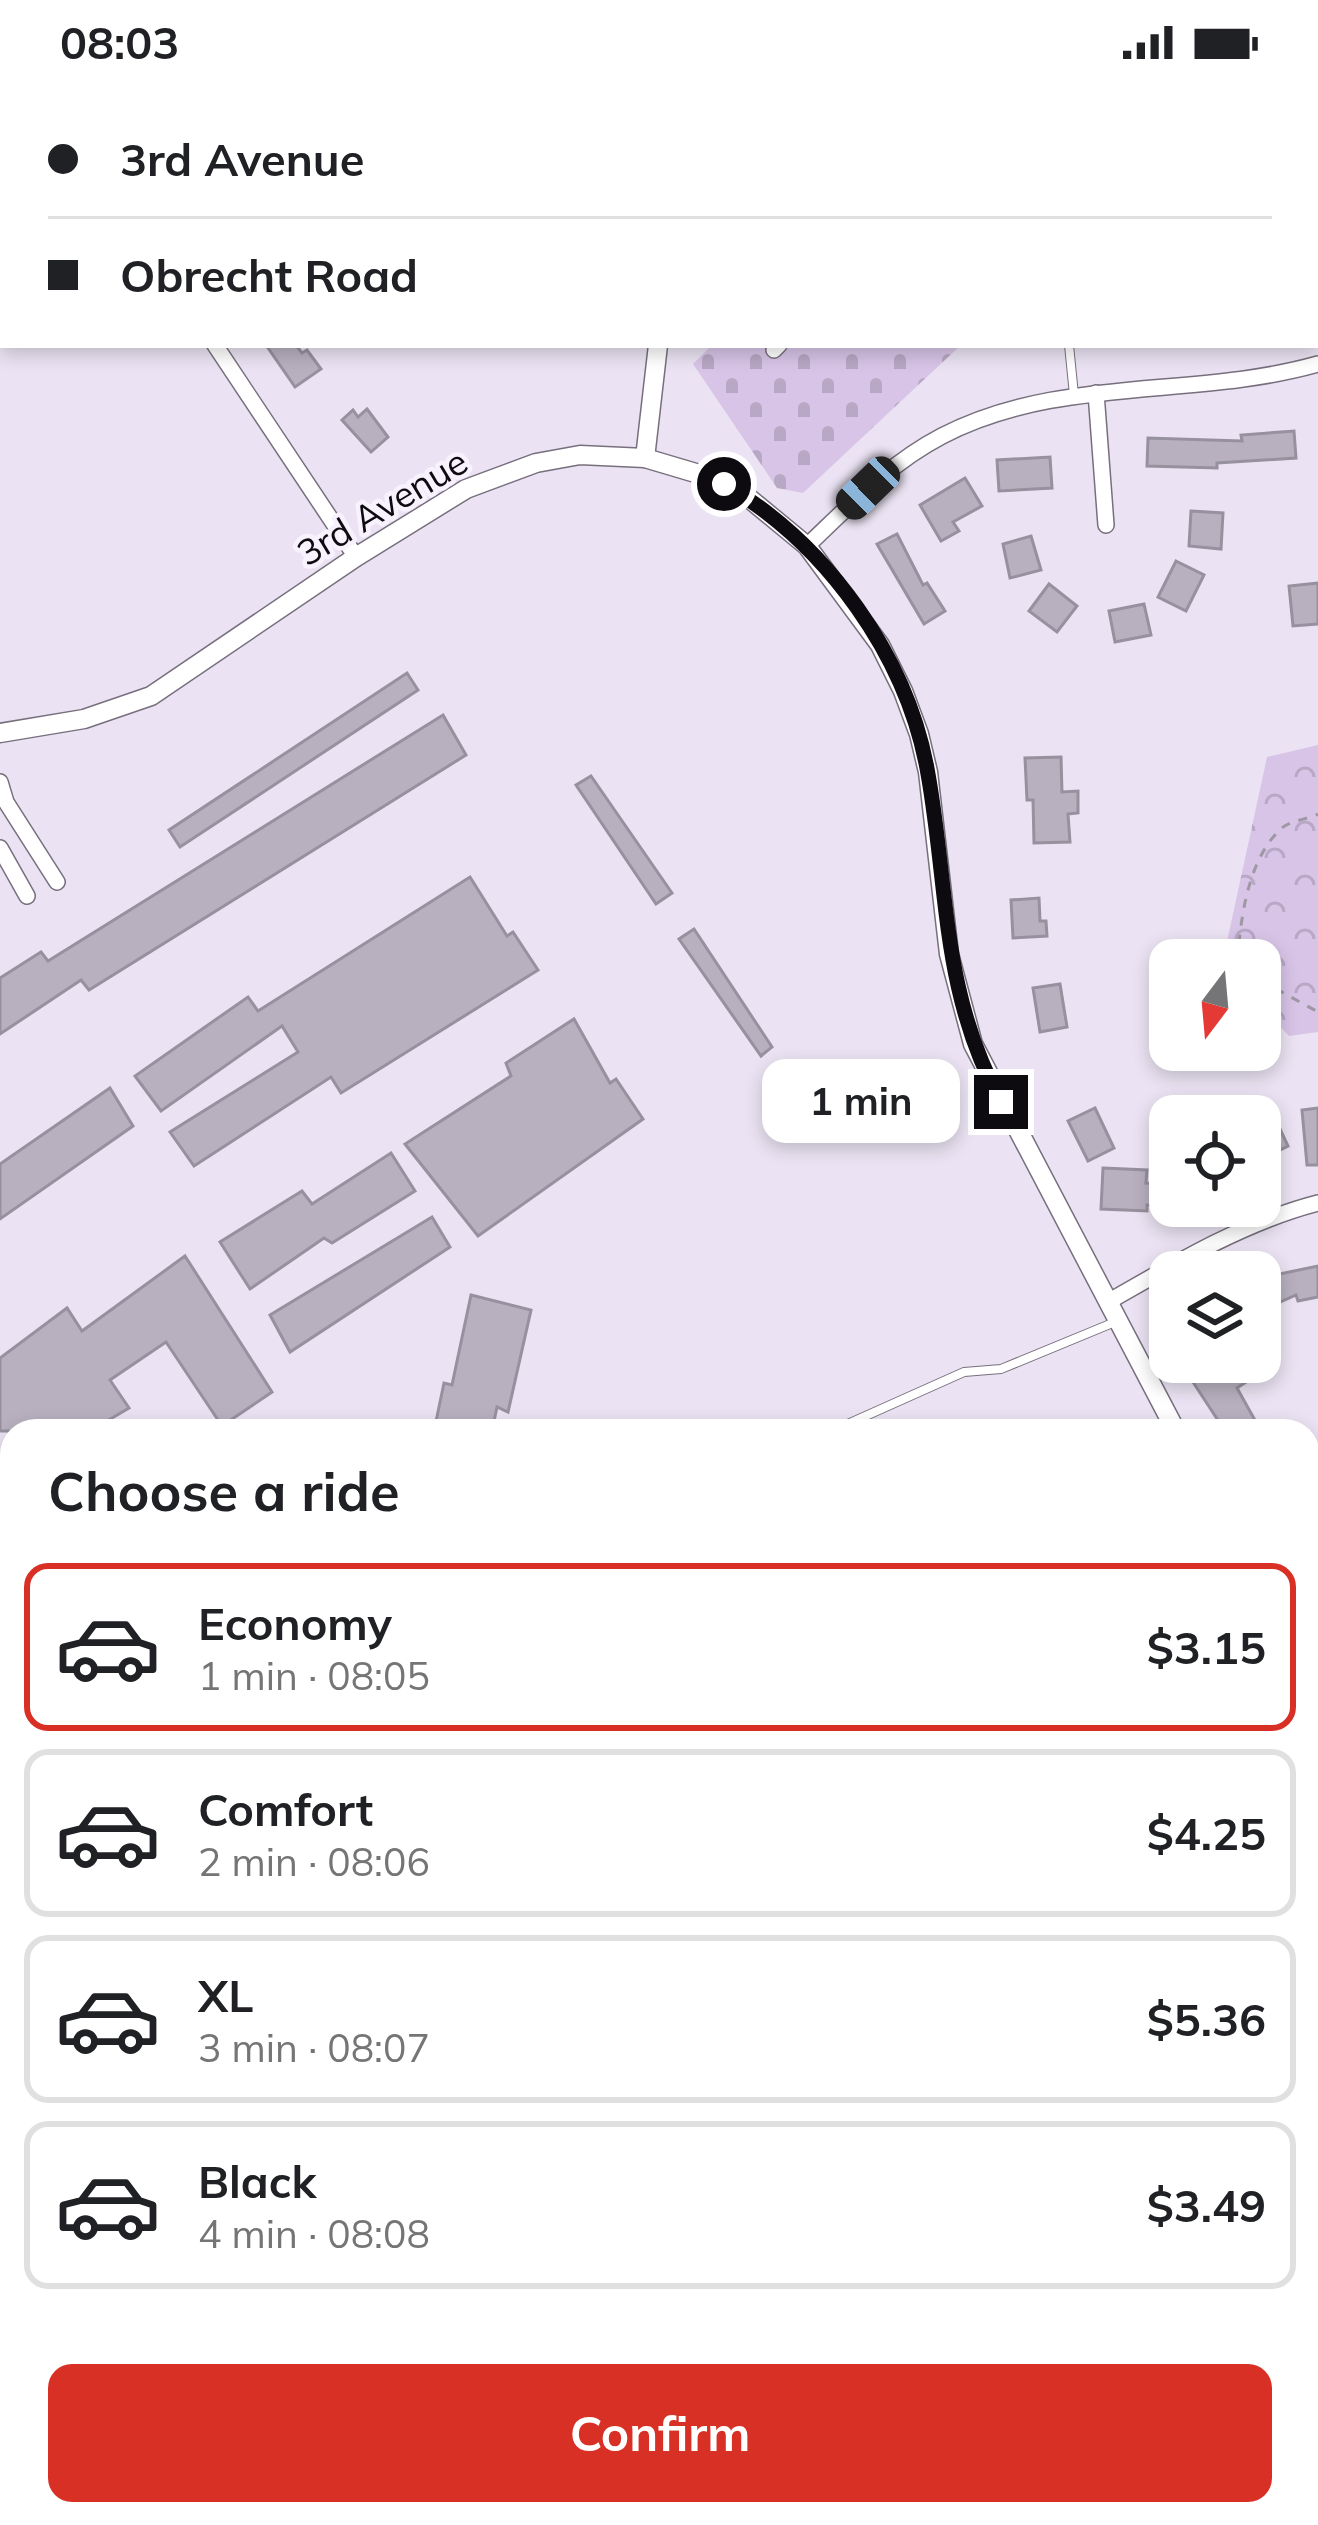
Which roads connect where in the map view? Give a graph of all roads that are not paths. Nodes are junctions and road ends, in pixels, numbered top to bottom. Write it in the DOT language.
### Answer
graph roads {
  1 [pos="217,348"];
  2 [pos="658,348"];
  3 [pos="1069,348"];
  4 [pos="1318,364"];
  5 [pos="1096,393"];
  6 [pos="1074,397"];
  7 [pos="645,458"];
  8 [pos="1106,525"];
  9 [pos="807,545"];
  10 [pos="356,557"];
  11 [pos="0,733"];
  12 [pos="0,782"];
  13 [pos="0,848"];
  14 [pos="57,882"];
  15 [pos="27,896"];
  16 [pos="1318,1203"];
  17 [pos="1108,1302"];
  18 [pos="1118,1320"];
  19 [pos="859,1419"];
  20 [pos="1170,1419"];
  1 -- 10 [label="street"];
  2 -- 7 [label="street"];
  3 -- 6 [label="lane"];
  4 -- 5 [label="street"];
  5 -- 6 [label="street"];
  5 -- 8 [label="street"];
  6 -- 9 [label="street"];
  7 -- 9 [label="street, 3rd Avenue"];
  7 -- 10 [label="street, 3rd Avenue"];
  9 -- 17 [label="street, 3rd Avenue"];
  10 -- 11 [label="street, 3rd Avenue"];
  12 -- 14 [label="street"];
  13 -- 15 [label="street"];
  16 -- 17 [label="street"];
  17 -- 18 [label="street, 3rd Avenue"];
  18 -- 19 [label="lane"];
  18 -- 20 [label="street, 3rd Avenue"];
}
